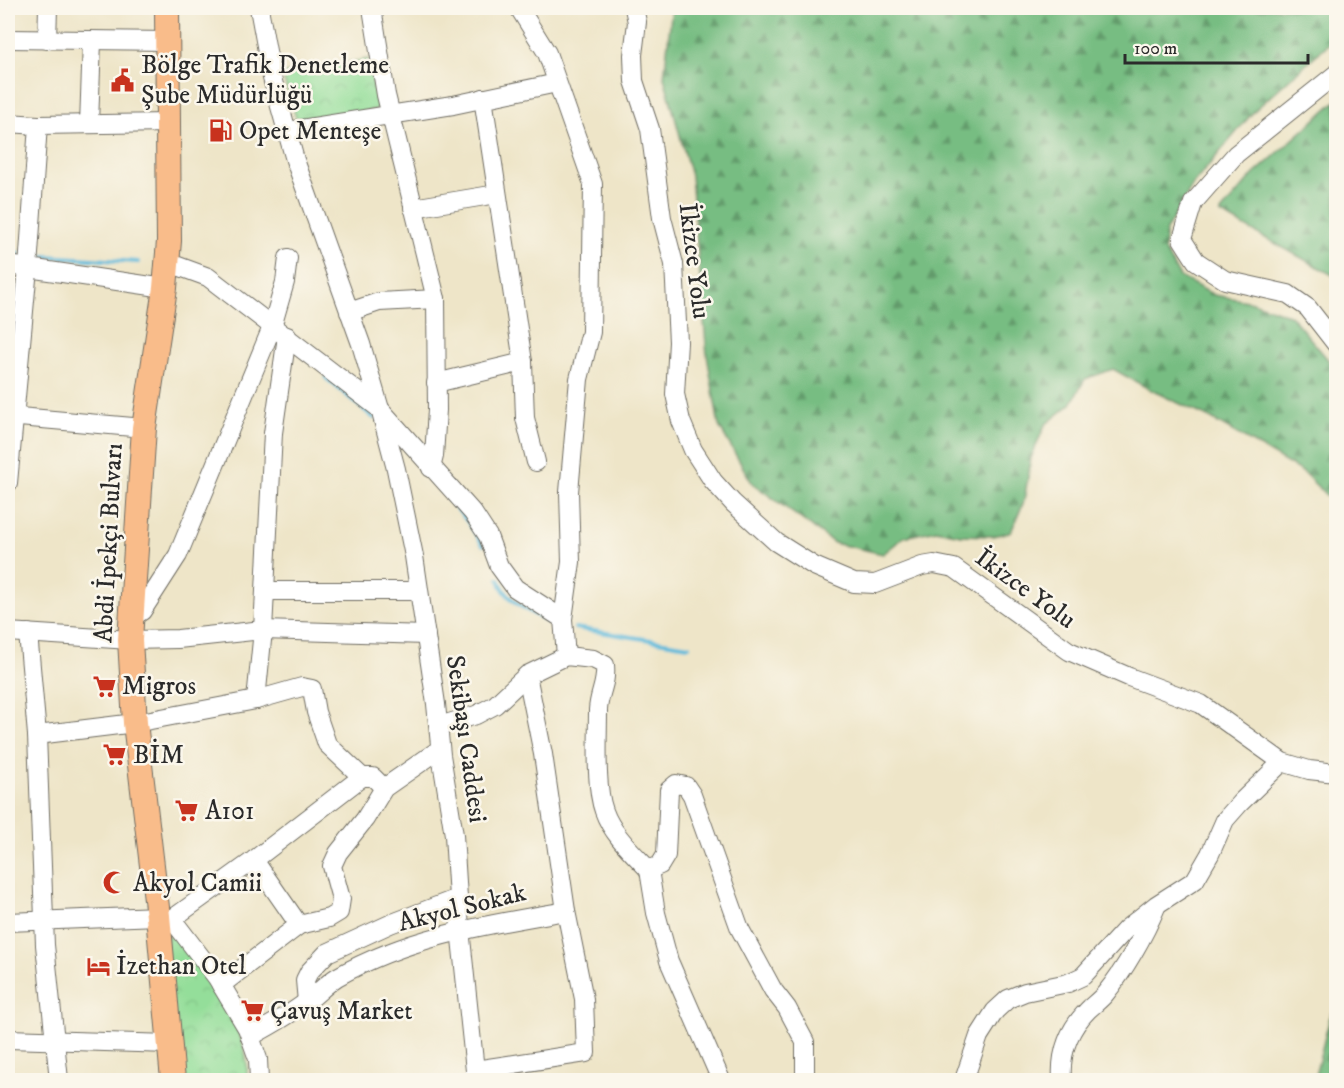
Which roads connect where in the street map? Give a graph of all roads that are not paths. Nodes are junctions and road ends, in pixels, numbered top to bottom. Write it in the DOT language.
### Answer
graph roads {
  1 [pos="48,8"];
  2 [pos="167,8"];
  3 [pos="259,8"];
  4 [pos="372,8"];
  5 [pos="519,8"];
  6 [pos="634,8"];
  7 [pos="8,39"];
  8 [pos="47,40"];
  9 [pos="169,40"];
  10 [pos="92,41"];
  11 [pos="1336,74"];
  12 [pos="557,83"];
  13 [pos="483,98"];
  14 [pos="391,114"];
  15 [pos="8,123"];
  16 [pos="169,123"];
  17 [pos="38,124"];
  18 [pos="89,124"];
  19 [pos="288,131"];
  20 [pos="497,194"];
  21 [pos="413,208"];
  22 [pos="288,258"];
  23 [pos="167,262"];
  24 [pos="8,266"];
  25 [pos="28,268"];
  26 [pos="165,288"];
  27 [pos="436,299"];
  28 [pos="349,312"];
  29 [pos="280,332"];
  30 [pos="1336,344"];
  31 [pos="523,362"];
  32 [pos="436,383"];
  33 [pos="380,409"];
  34 [pos="11,417"];
  35 [pos="144,428"];
  36 [pos="536,462"];
  37 [pos="431,468"];
  38 [pos="8,483"];
  39 [pos="265,591"];
  40 [pos="419,591"];
  41 [pos="563,619"];
  42 [pos="130,629"];
  43 [pos="263,630"];
  44 [pos="8,632"];
  45 [pos="28,633"];
  46 [pos="426,635"];
  47 [pos="566,656"];
  48 [pos="527,675"];
  49 [pos="256,700"];
  50 [pos="135,723"];
  51 [pos="439,726"];
  52 [pos="37,735"];
  53 [pos="440,749"];
  54 [pos="1282,762"];
  55 [pos="1336,773"];
  56 [pos="362,777"];
  57 [pos="384,788"];
  58 [pos="255,860"];
  59 [pos="649,870"];
  60 [pos="458,898"];
  61 [pos="1156,905"];
  62 [pos="566,911"];
  63 [pos="165,917"];
  64 [pos="8,921"];
  65 [pos="45,921"];
  66 [pos="300,925"];
  67 [pos="460,929"];
  68 [pos="223,988"];
  69 [pos="307,1002"];
  70 [pos="249,1033"];
  71 [pos="8,1039"];
  72 [pos="56,1042"];
  73 [pos="170,1044"];
  74 [pos="476,1075"];
  75 [pos="59,1080"];
  76 [pos="173,1080"];
  77 [pos="259,1080"];
  78 [pos="721,1080"];
  79 [pos="805,1080"];
  80 [pos="964,1080"];
  81 [pos="1062,1080"];
  1 -- 8 [label="street"];
  2 -- 9 [label="main road, Abdi İpekçi Bulvarı"];
  3 -- 19 [label="street, Sekibaşı Caddesi"];
  4 -- 14 [label="street"];
  5 -- 12 [label="street"];
  6 -- 54 [label="street, İkizce Yolu"];
  7 -- 8 [label="street"];
  8 -- 10 [label="street"];
  9 -- 10 [label="street"];
  9 -- 16 [label="main road, Abdi İpekçi Bulvarı"];
  10 -- 18 [label="street"];
  11 -- 30 [label="street"];
  12 -- 13 [label="street"];
  12 -- 41 [label="street"];
  13 -- 14 [label="street"];
  13 -- 20 [label="street"];
  14 -- 19 [label="street"];
  14 -- 21 [label="street"];
  15 -- 17 [label="street"];
  16 -- 18 [label="street"];
  16 -- 23 [label="main road, Abdi İpekçi Bulvarı"];
  17 -- 18 [label="street"];
  17 -- 25 [label="street"];
  19 -- 28 [label="street, Sekibaşı Caddesi"];
  20 -- 21 [label="street"];
  20 -- 31 [label="street"];
  21 -- 27 [label="street"];
  22 -- 29 [label="street"];
  23 -- 26 [label="main road, Abdi İpekçi Bulvarı"];
  23 -- 29 [label="street"];
  24 -- 25 [label="street"];
  25 -- 26 [label="street"];
  25 -- 34 [label="street"];
  26 -- 35 [label="main road, Abdi İpekçi Bulvarı"];
  27 -- 28 [label="street"];
  27 -- 32 [label="street"];
  28 -- 33 [label="street, Sekibaşı Caddesi"];
  29 -- 33 [label="street"];
  29 -- 39 [label="street"];
  29 -- 42 [label="street"];
  31 -- 32 [label="street"];
  31 -- 36 [label="street"];
  32 -- 37 [label="street"];
  33 -- 37 [label="street"];
  33 -- 40 [label="street, Sekibaşı Caddesi"];
  34 -- 35 [label="street"];
  34 -- 38 [label="street"];
  35 -- 42 [label="main road, Abdi İpekçi Bulvarı"];
  37 -- 41 [label="street"];
  39 -- 40 [label="street"];
  39 -- 43 [label="street"];
  40 -- 46 [label="street, Sekibaşı Caddesi"];
  41 -- 47 [label="street"];
  42 -- 43 [label="street"];
  42 -- 45 [label="street"];
  42 -- 50 [label="main road, Abdi İpekçi Bulvarı"];
  43 -- 46 [label="street"];
  43 -- 49 [label="street"];
  44 -- 45 [label="street"];
  45 -- 52 [label="street"];
  46 -- 51 [label="street, Sekibaşı Caddesi"];
  47 -- 48 [label="street"];
  47 -- 59 [label="street"];
  48 -- 51 [label="street"];
  48 -- 62 [label="street"];
  49 -- 50 [label="street"];
  49 -- 56 [label="street"];
  50 -- 52 [label="street"];
  50 -- 63 [label="main road, Abdi İpekçi Bulvarı"];
  51 -- 53 [label="street, Sekibaşı Caddesi"];
  52 -- 65 [label="street"];
  53 -- 57 [label="street"];
  53 -- 60 [label="street, Sekibaşı Caddesi"];
  54 -- 55 [label="street, İkizce Yolu"];
  54 -- 61 [label="street"];
  56 -- 57 [label="street"];
  56 -- 58 [label="street"];
  57 -- 66 [label="street"];
  58 -- 63 [label="street"];
  58 -- 66 [label="street"];
  59 -- 78 [label="street"];
  59 -- 79 [label="street"];
  60 -- 67 [label="street, Sekibaşı Caddesi"];
  60 -- 69 [label="street"];
  61 -- 80 [label="street"];
  61 -- 81 [label="street"];
  62 -- 67 [label="street, Akyol Sokak"];
  62 -- 74 [label="street"];
  63 -- 65 [label="street"];
  63 -- 68 [label="street"];
  63 -- 73 [label="main road, Abdi İpekçi Bulvarı"];
  64 -- 65 [label="street"];
  65 -- 72 [label="street"];
  66 -- 68 [label="street"];
  67 -- 69 [label="street, Akyol Sokak"];
  67 -- 74 [label="street, Sekibaşı Caddesi"];
  68 -- 70 [label="street"];
  69 -- 70 [label="street, Akyol Sokak"];
  70 -- 77 [label="street"];
  71 -- 72 [label="street"];
  72 -- 73 [label="street"];
  72 -- 75 [label="street"];
  73 -- 76 [label="main road, Abdi İpekçi Bulvarı"];
}
